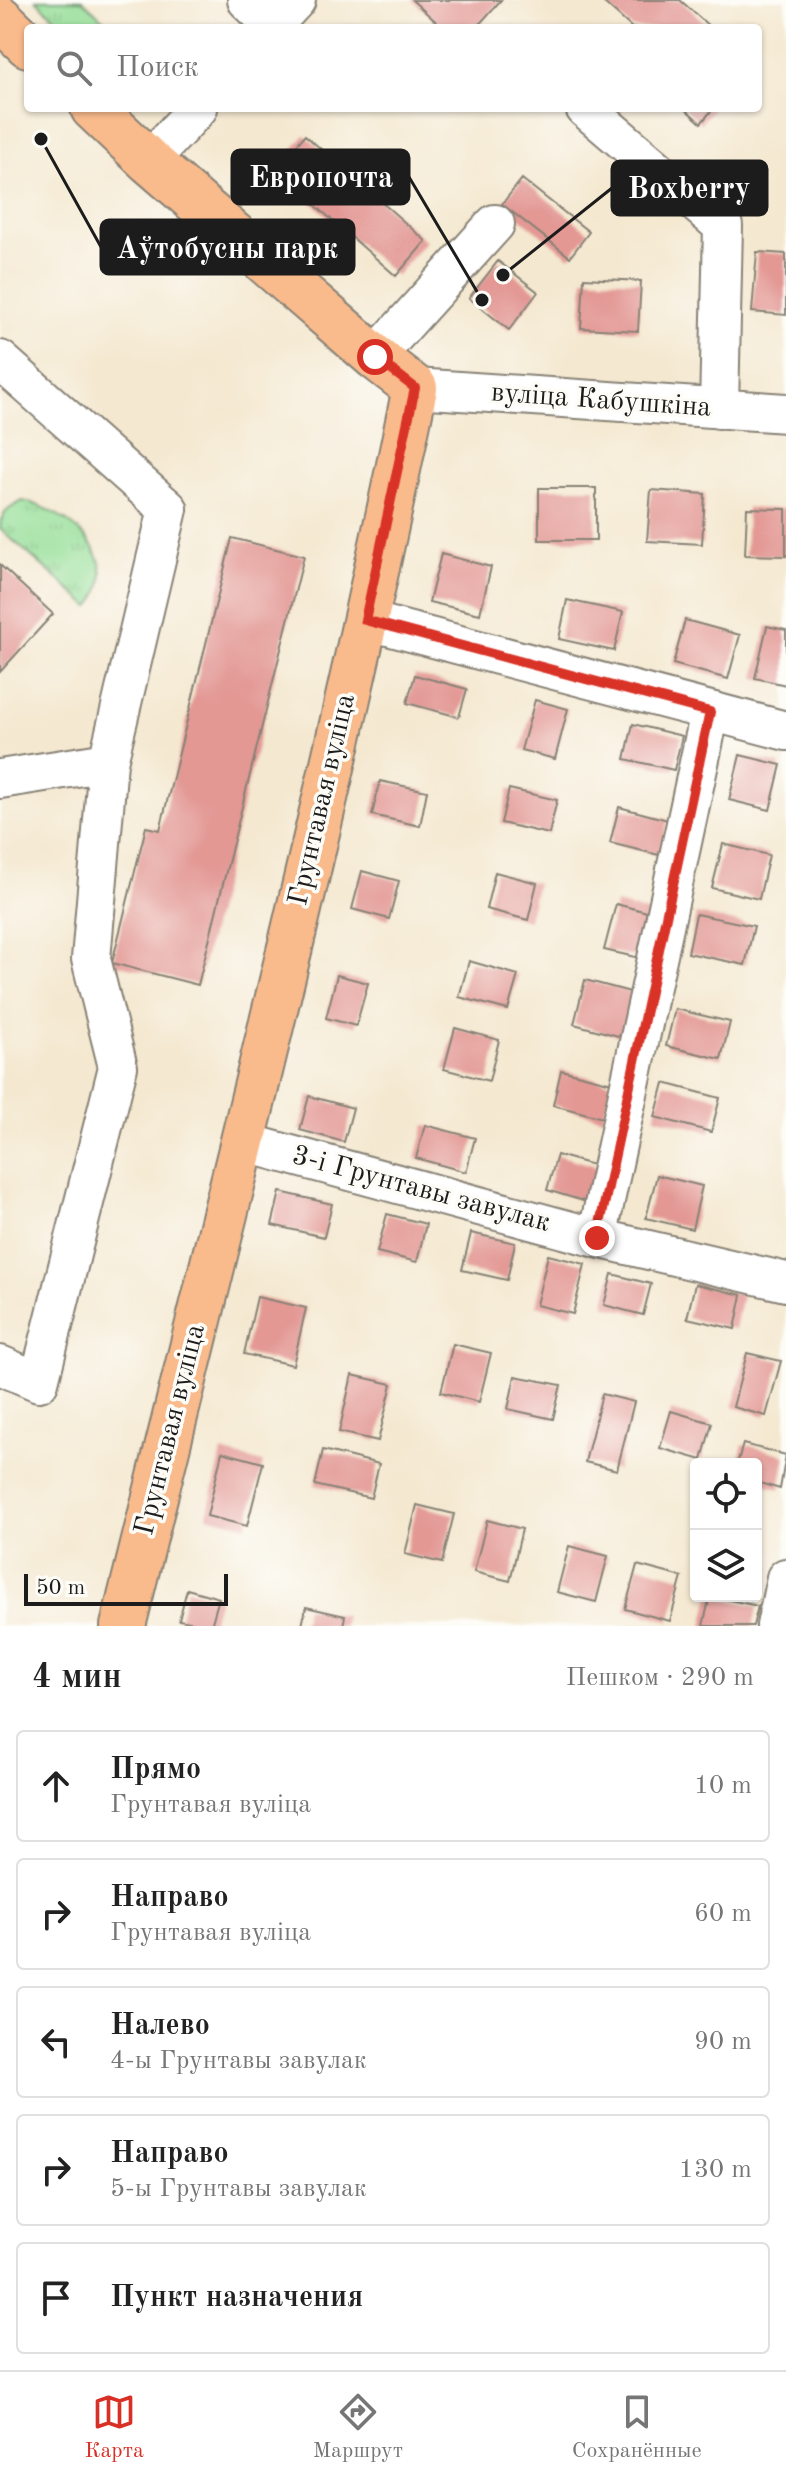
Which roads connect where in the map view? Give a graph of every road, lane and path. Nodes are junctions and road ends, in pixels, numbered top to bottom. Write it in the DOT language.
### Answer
graph roads {
  1 [pos="0,18"];
  2 [pos="24,41"];
  3 [pos="97,112"];
  4 [pos="194,112"];
  5 [pos="590,112"];
  6 [pos="149,161"];
  7 [pos="495,224"];
  8 [pos="375,357"];
  9 [pos="0,360"];
  10 [pos="415,388"];
  11 [pos="719,409"];
  12 [pos="786,413"];
  13 [pos="365,620"];
  14 [pos="710,712"];
  15 [pos="786,731"];
  16 [pos="108,762"];
  17 [pos="0,779"];
  18 [pos="243,1142"];
  19 [pos="597,1238"];
  20 [pos="786,1282"];
  21 [pos="0,1365"];
  22 [pos="786,1578"];
  23 [pos="123,1626"];
  24 [pos="776,1626"];
  1 -- 2 [label="main road"];
  3 -- 6 [label="main road"];
  4 -- 6 [label="street"];
  5 -- 11 [label="street"];
  6 -- 8 [label="main road"];
  7 -- 8 [label="street"];
  8 -- 10 [label="main road"];
  9 -- 16 [label="street"];
  10 -- 11 [label="street, вуліца Кабушкіна"];
  10 -- 13 [label="main road, Грунтавая вуліца"];
  11 -- 12 [label="street, вуліца Кабушкіна"];
  13 -- 14 [label="street"];
  13 -- 18 [label="main road, Грунтавая вуліца"];
  14 -- 15 [label="street"];
  14 -- 19 [label="street"];
  16 -- 17 [label="street"];
  16 -- 21 [label="street"];
  18 -- 19 [label="street, 3-і Грунтавы завулак"];
  18 -- 23 [label="main road, Грунтавая вуліца"];
  19 -- 20 [label="street, 3-і Грунтавы завулак"];
  22 -- 24 [label="street"];
}
